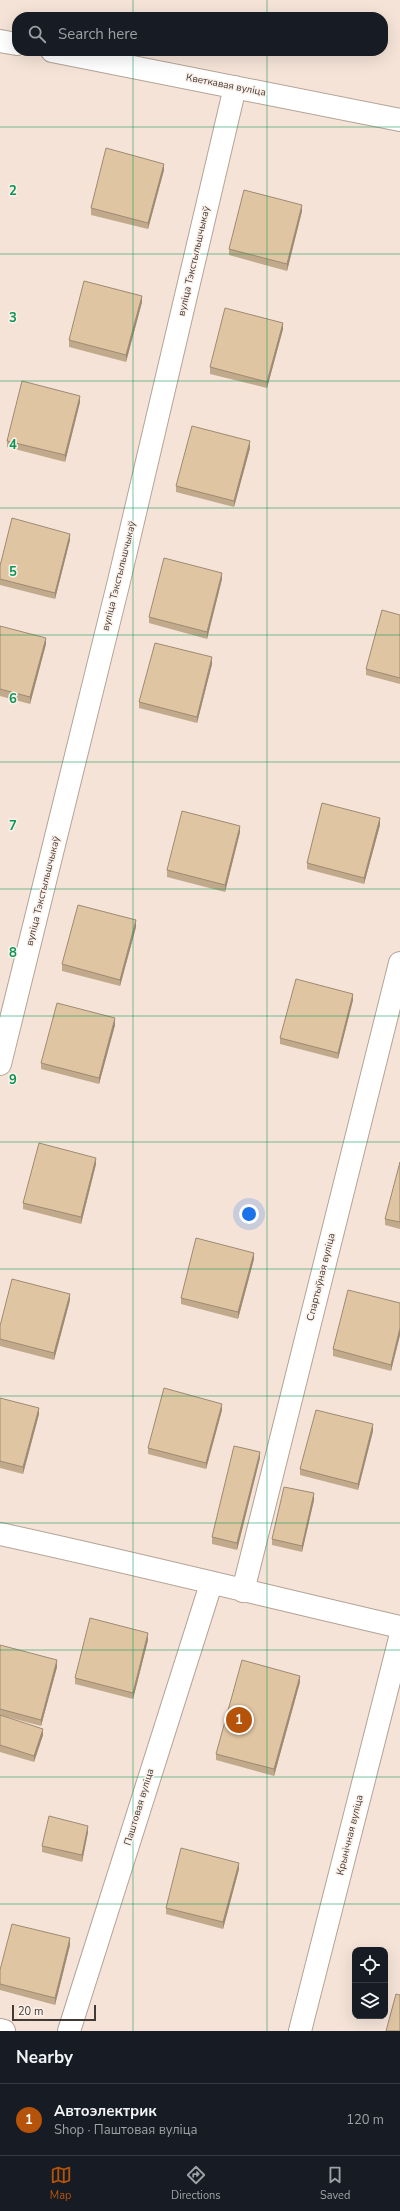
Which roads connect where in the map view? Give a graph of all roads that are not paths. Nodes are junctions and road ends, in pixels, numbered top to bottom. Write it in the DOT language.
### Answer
graph roads {
  1 [pos="0,41"];
  2 [pos="12,43"];
  3 [pos="77,56"];
  4 [pos="235,87"];
  5 [pos="400,120"];
  6 [pos="400,963"];
  7 [pos="0,1064"];
  8 [pos="0,1534"];
  9 [pos="211,1584"];
  10 [pos="243,1591"];
  11 [pos="400,1627"];
  12 [pos="400,1638"];
  13 [pos="0,2030"];
  14 [pos="4,2031"];
  15 [pos="69,2031"];
  16 [pos="300,2031"];
  1 -- 2 [label="street"];
  3 -- 4 [label="street, Кветкавая вуліца"];
  4 -- 5 [label="street, Кветкавая вуліца"];
  4 -- 7 [label="street, вуліца Тэкстыльшчыкаў"];
  6 -- 10 [label="street, Спартыўная вуліца"];
  8 -- 9 [label="street"];
  9 -- 10 [label="street"];
  9 -- 15 [label="street, Паштовая вуліца"];
  10 -- 11 [label="street"];
  12 -- 16 [label="street, Крынічная вуліца"];
  13 -- 14 [label="street"];
}
